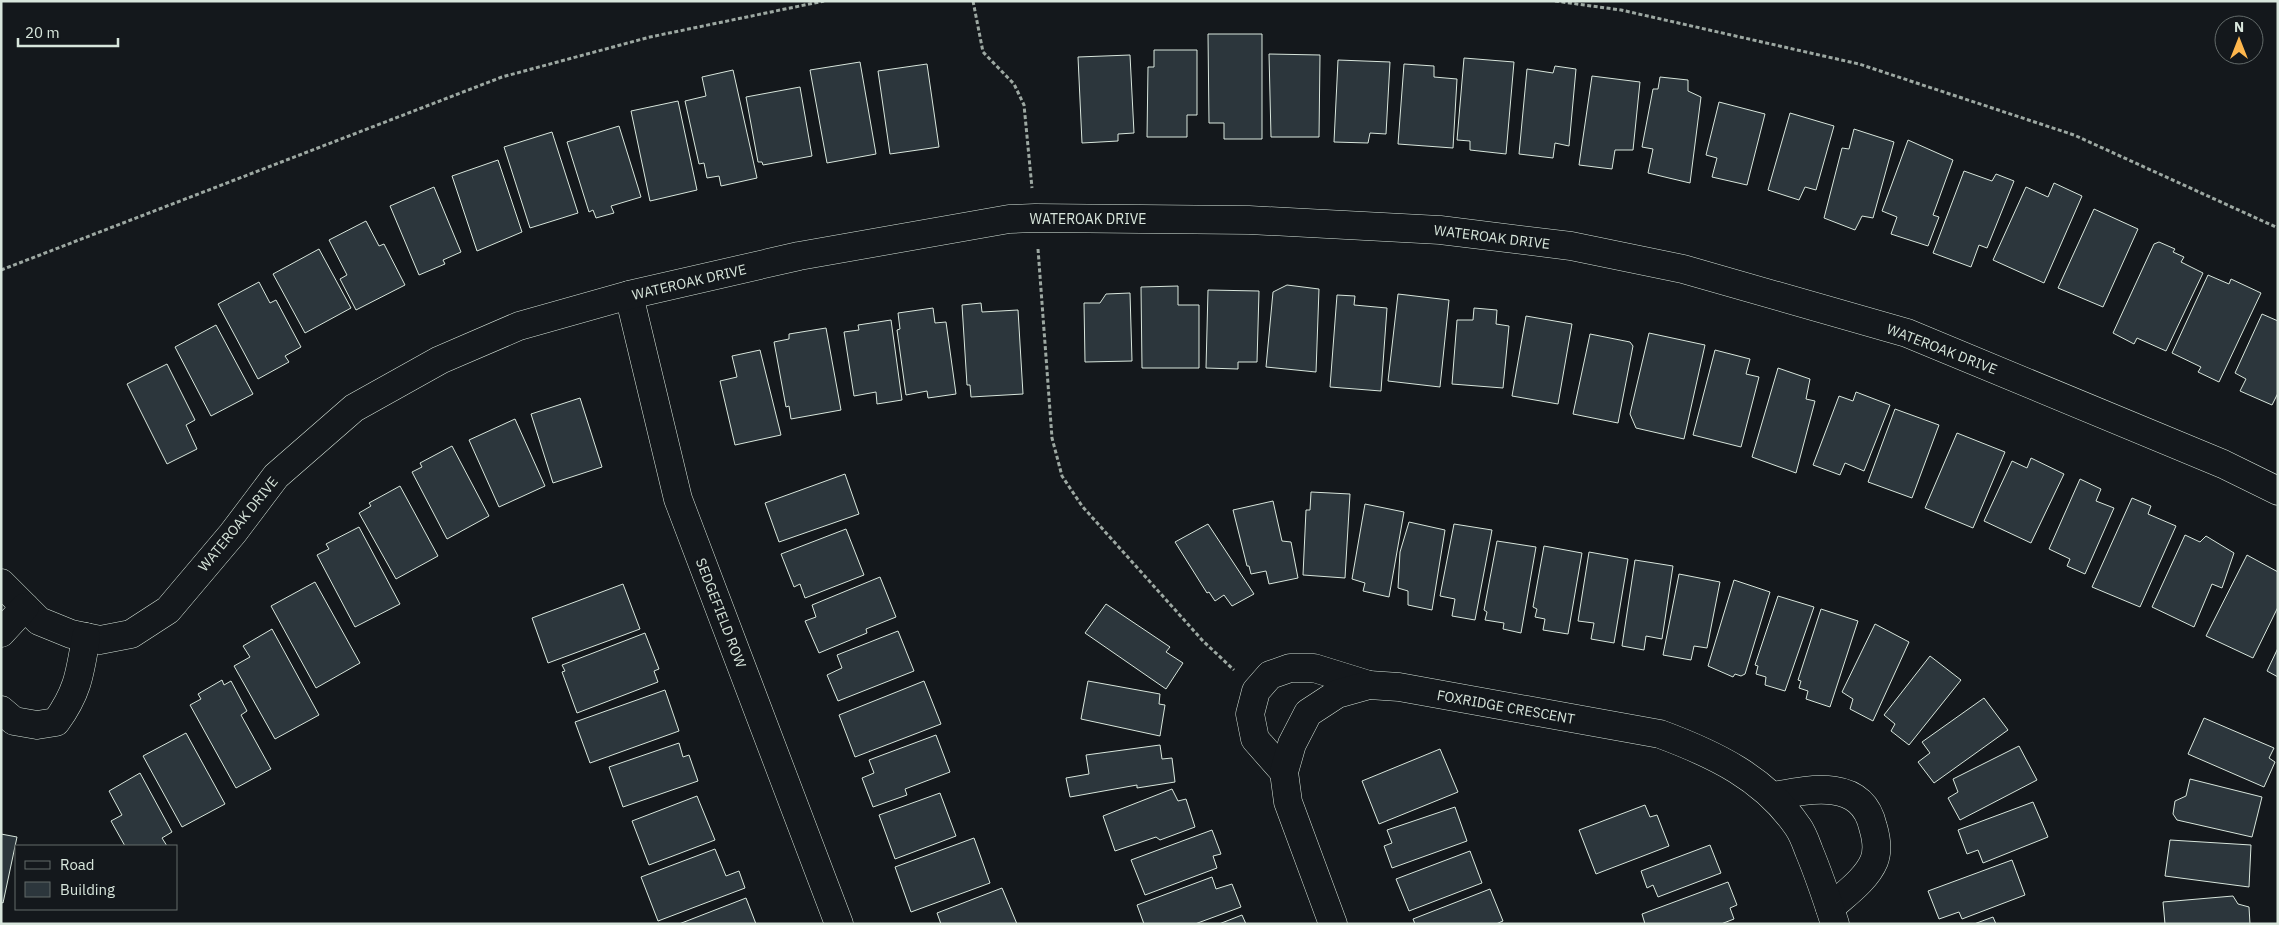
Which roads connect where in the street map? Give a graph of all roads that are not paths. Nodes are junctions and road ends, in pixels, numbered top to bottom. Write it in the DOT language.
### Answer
graph roads {
  1 [pos="630,295"];
  2 [pos="2278,491"];
  3 [pos="1,583"];
  4 [pos="25,607"];
  5 [pos="1,632"];
  6 [pos="86,637"];
  7 [pos="1369,685"];
  8 [pos="1,710"];
  9 [pos="1284,772"];
  10 [pos="1774,796"];
  11 [pos="1832,916"];
  12 [pos="838,924"];
  13 [pos="1333,924"];
  1 -- 2 [label="street, WATEROAK DRIVE"];
  1 -- 6 [label="street, WATEROAK DRIVE"];
  1 -- 12 [label="street, SEDGEFIELD ROW"];
  3 -- 4 [label="street, WATEROAK DRIVE"];
  4 -- 5 [label="street"];
  4 -- 6 [label="street, WATEROAK DRIVE"];
  6 -- 8 [label="street"];
  7 -- 9 [label="street, FOXRIDGE CRESCENT"];
  7 -- 9 [label="street"];
  7 -- 10 [label="street, FOXRIDGE CRESCENT"];
  9 -- 13 [label="street, FOXRIDGE CRESCENT"];
  10 -- 11 [label="street, FOXRIDGE CRESCENT"];
  10 -- 11 [label="street"];
}
